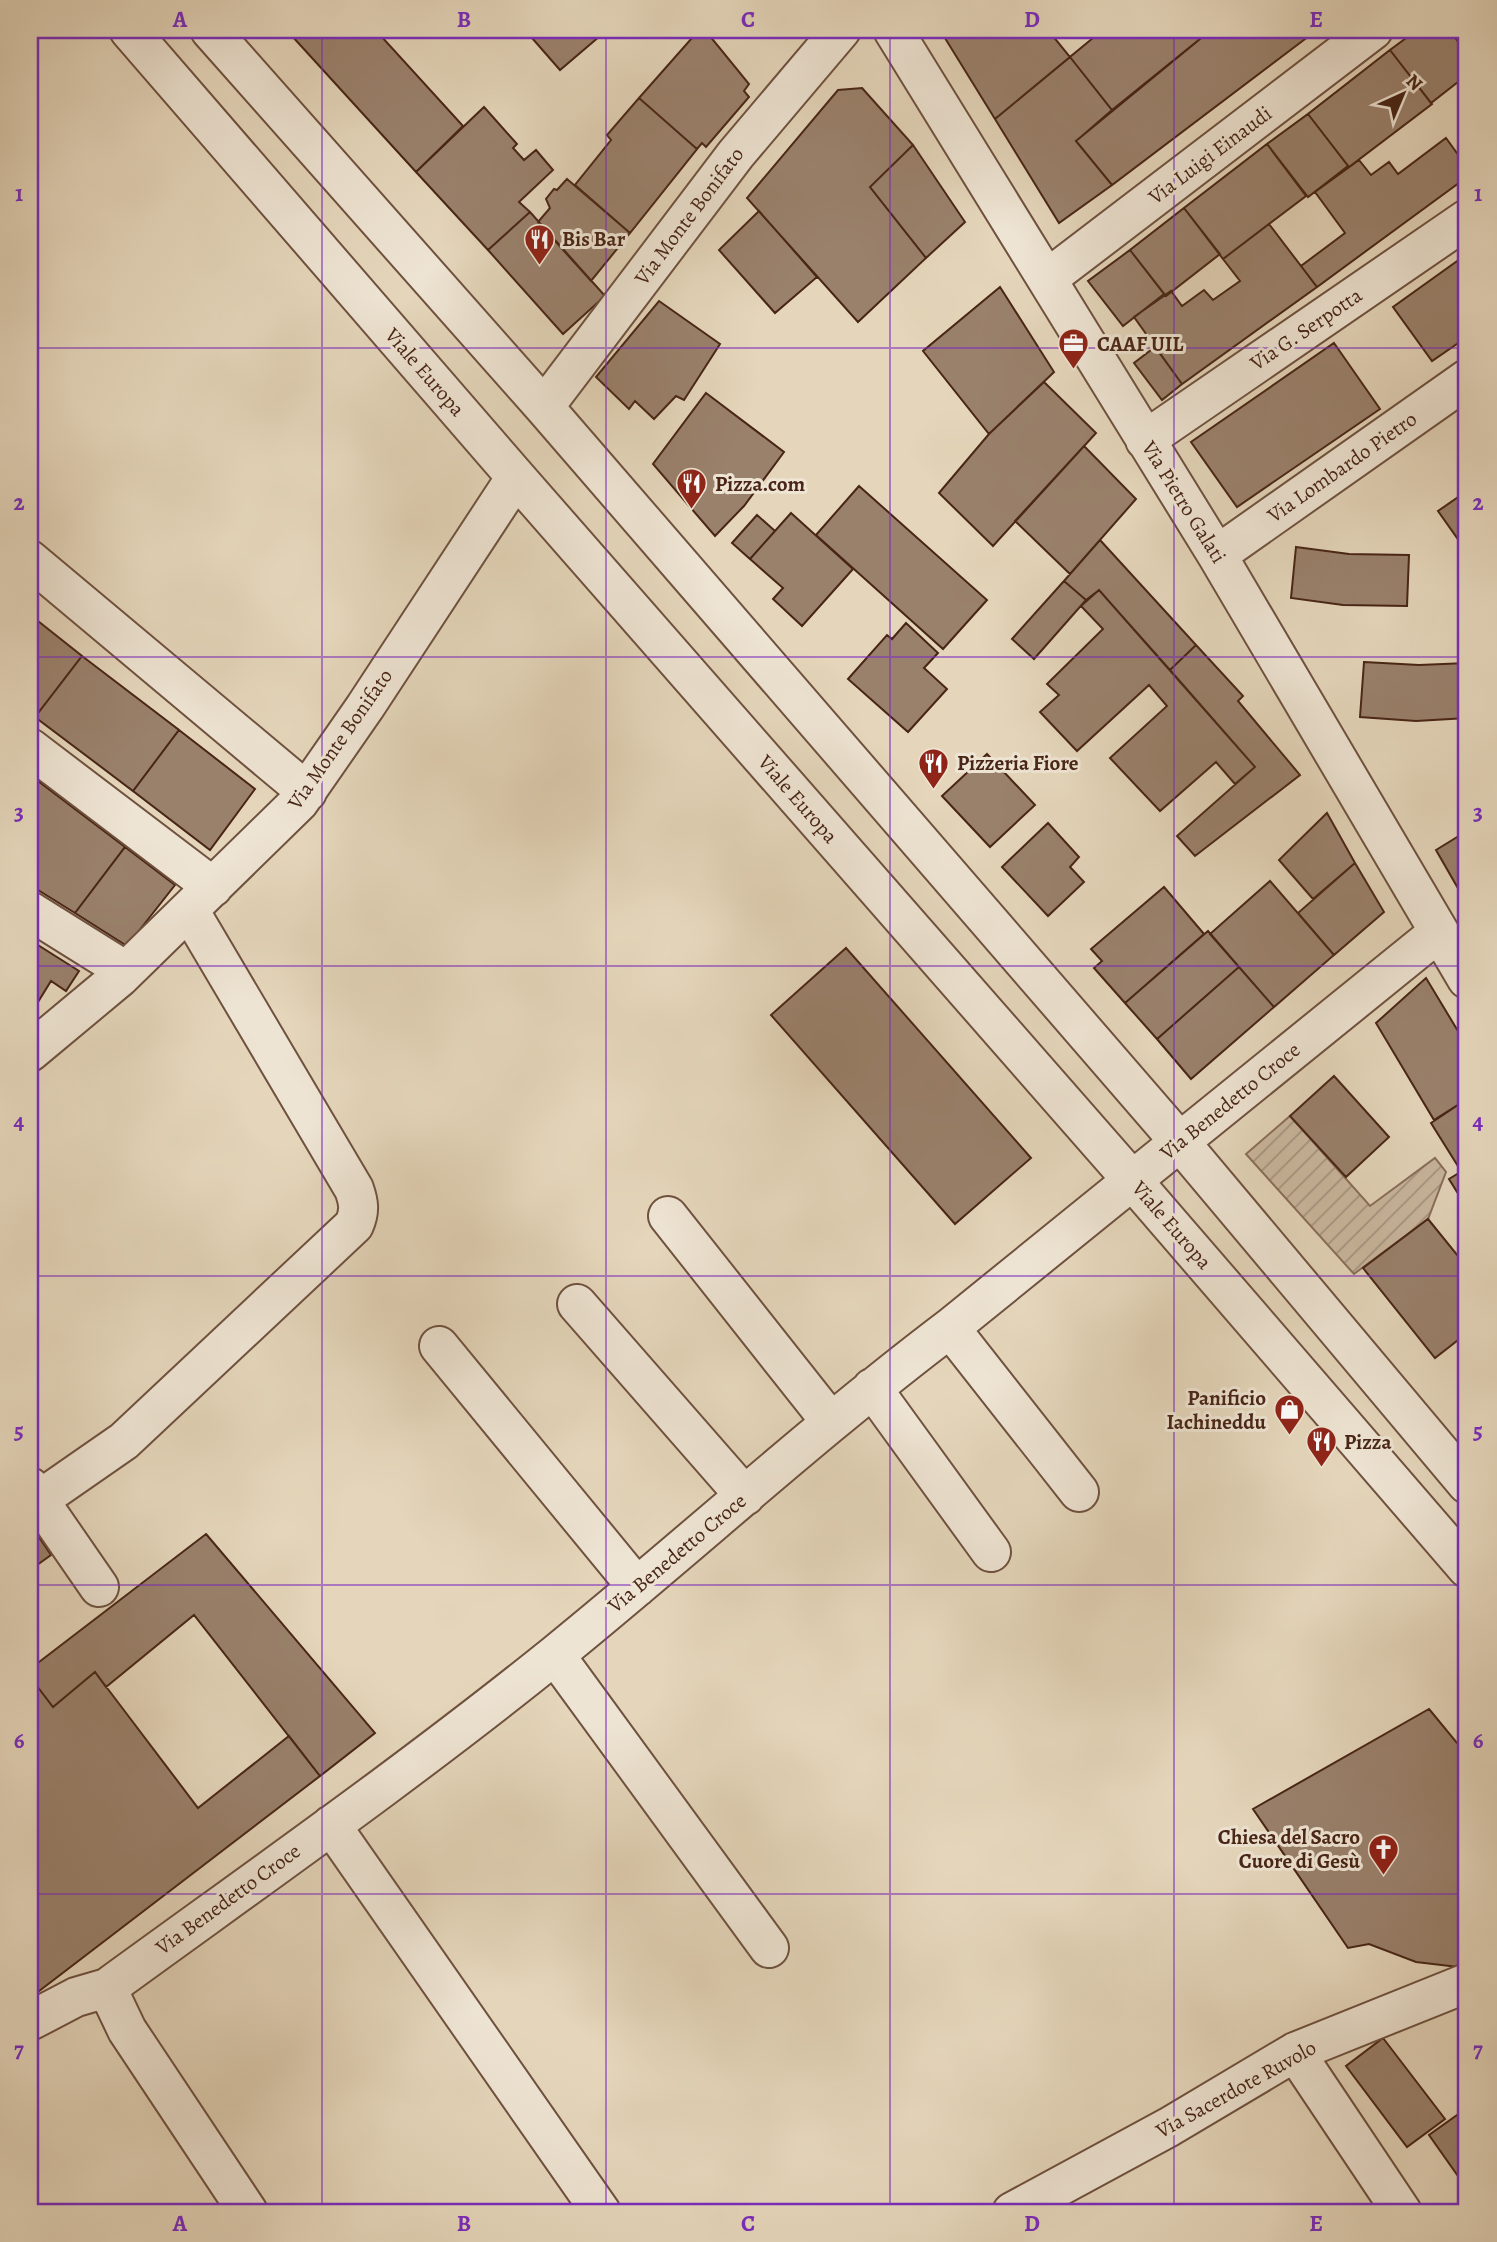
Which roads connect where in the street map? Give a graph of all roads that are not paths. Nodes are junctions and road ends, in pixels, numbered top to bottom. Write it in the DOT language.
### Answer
graph roads {
  1 [pos="129,30"];
  2 [pos="841,30"];
  3 [pos="893,30"];
  4 [pos="1373,30"];
  5 [pos="229,36"];
  6 [pos="1467,219"];
  7 [pos="1047,279"];
  8 [pos="1467,379"];
  9 [pos="544,407"];
  10 [pos="1145,440"];
  11 [pos="516,477"];
  12 [pos="1217,555"];
  13 [pos="30,560"];
  14 [pos="30,748"];
  15 [pos="307,792"];
  16 [pos="201,898"];
  17 [pos="30,911"];
  18 [pos="1439,932"];
  19 [pos="126,971"];
  20 [pos="1467,979"];
  21 [pos="30,1052"];
  22 [pos="1179,1142"];
  23 [pos="1132,1180"];
  24 [pos="668,1216"];
  25 [pos="577,1304"];
  26 [pos="950,1328"];
  27 [pos="439,1346"];
  28 [pos="872,1388"];
  29 [pos="831,1422"];
  30 [pos="1467,1483"];
  31 [pos="1079,1492"];
  32 [pos="34,1493"];
  33 [pos="744,1496"];
  34 [pos="991,1552"];
  35 [pos="1467,1568"];
  36 [pos="99,1587"];
  37 [pos="637,1587"];
  38 [pos="555,1655"];
  39 [pos="331,1825"];
  40 [pos="769,1948"];
  41 [pos="1467,1983"];
  42 [pos="107,1988"];
  43 [pos="30,2021"];
  44 [pos="1295,2052"];
  45 [pos="248,2212"];
  46 [pos="601,2212"];
  47 [pos="1012,2212"];
  48 [pos="1402,2212"];
  1 -- 11 [label="street, Viale Europa"];
  2 -- 9 [label="street, Via Monte Bonifato"];
  3 -- 7 [label="street, Via Pietro Galati"];
  4 -- 7 [label="street, Via Luigi Einaudi"];
  5 -- 9 [label="street"];
  6 -- 10 [label="street, Via G. Serpotta"];
  7 -- 10 [label="street, Via Pietro Galati"];
  8 -- 12 [label="street, Via Lombardo Pietro"];
  9 -- 22 [label="street"];
  10 -- 12 [label="street, Via Pietro Galati"];
  11 -- 15 [label="street, Via Monte Bonifato"];
  11 -- 23 [label="street, Viale Europa"];
  12 -- 18 [label="street, Via Pietro Galati"];
  13 -- 15 [label="street"];
  14 -- 16 [label="street"];
  15 -- 16 [label="street, Via Monte Bonifato"];
  16 -- 19 [label="street, Via Monte Bonifato"];
  16 -- 32 [label="street"];
  17 -- 19 [label="street"];
  18 -- 20 [label="street, Via Pietro Galati"];
  18 -- 22 [label="street, Via Benedetto Croce"];
  19 -- 21 [label="street, Via Monte Bonifato"];
  22 -- 23 [label="street, Via Benedetto Croce"];
  22 -- 30 [label="street"];
  23 -- 26 [label="street, Via Benedetto Croce"];
  23 -- 35 [label="street, Viale Europa"];
  24 -- 29 [label="street"];
  25 -- 33 [label="street"];
  26 -- 28 [label="street, Via Benedetto Croce"];
  26 -- 31 [label="street"];
  27 -- 37 [label="street"];
  28 -- 29 [label="street, Via Benedetto Croce"];
  28 -- 34 [label="street"];
  29 -- 33 [label="street, Via Benedetto Croce"];
  32 -- 36 [label="street"];
  33 -- 37 [label="street, Via Benedetto Croce"];
  37 -- 38 [label="street, Via Benedetto Croce"];
  38 -- 39 [label="street, Via Benedetto Croce"];
  38 -- 40 [label="street"];
  39 -- 42 [label="street, Via Benedetto Croce"];
  39 -- 46 [label="street"];
  41 -- 44 [label="street, Via Sacerdote Ruvolo"];
  42 -- 43 [label="street, Via Benedetto Croce"];
  42 -- 45 [label="street"];
  44 -- 47 [label="street, Via Sacerdote Ruvolo"];
  44 -- 48 [label="street"];
}
